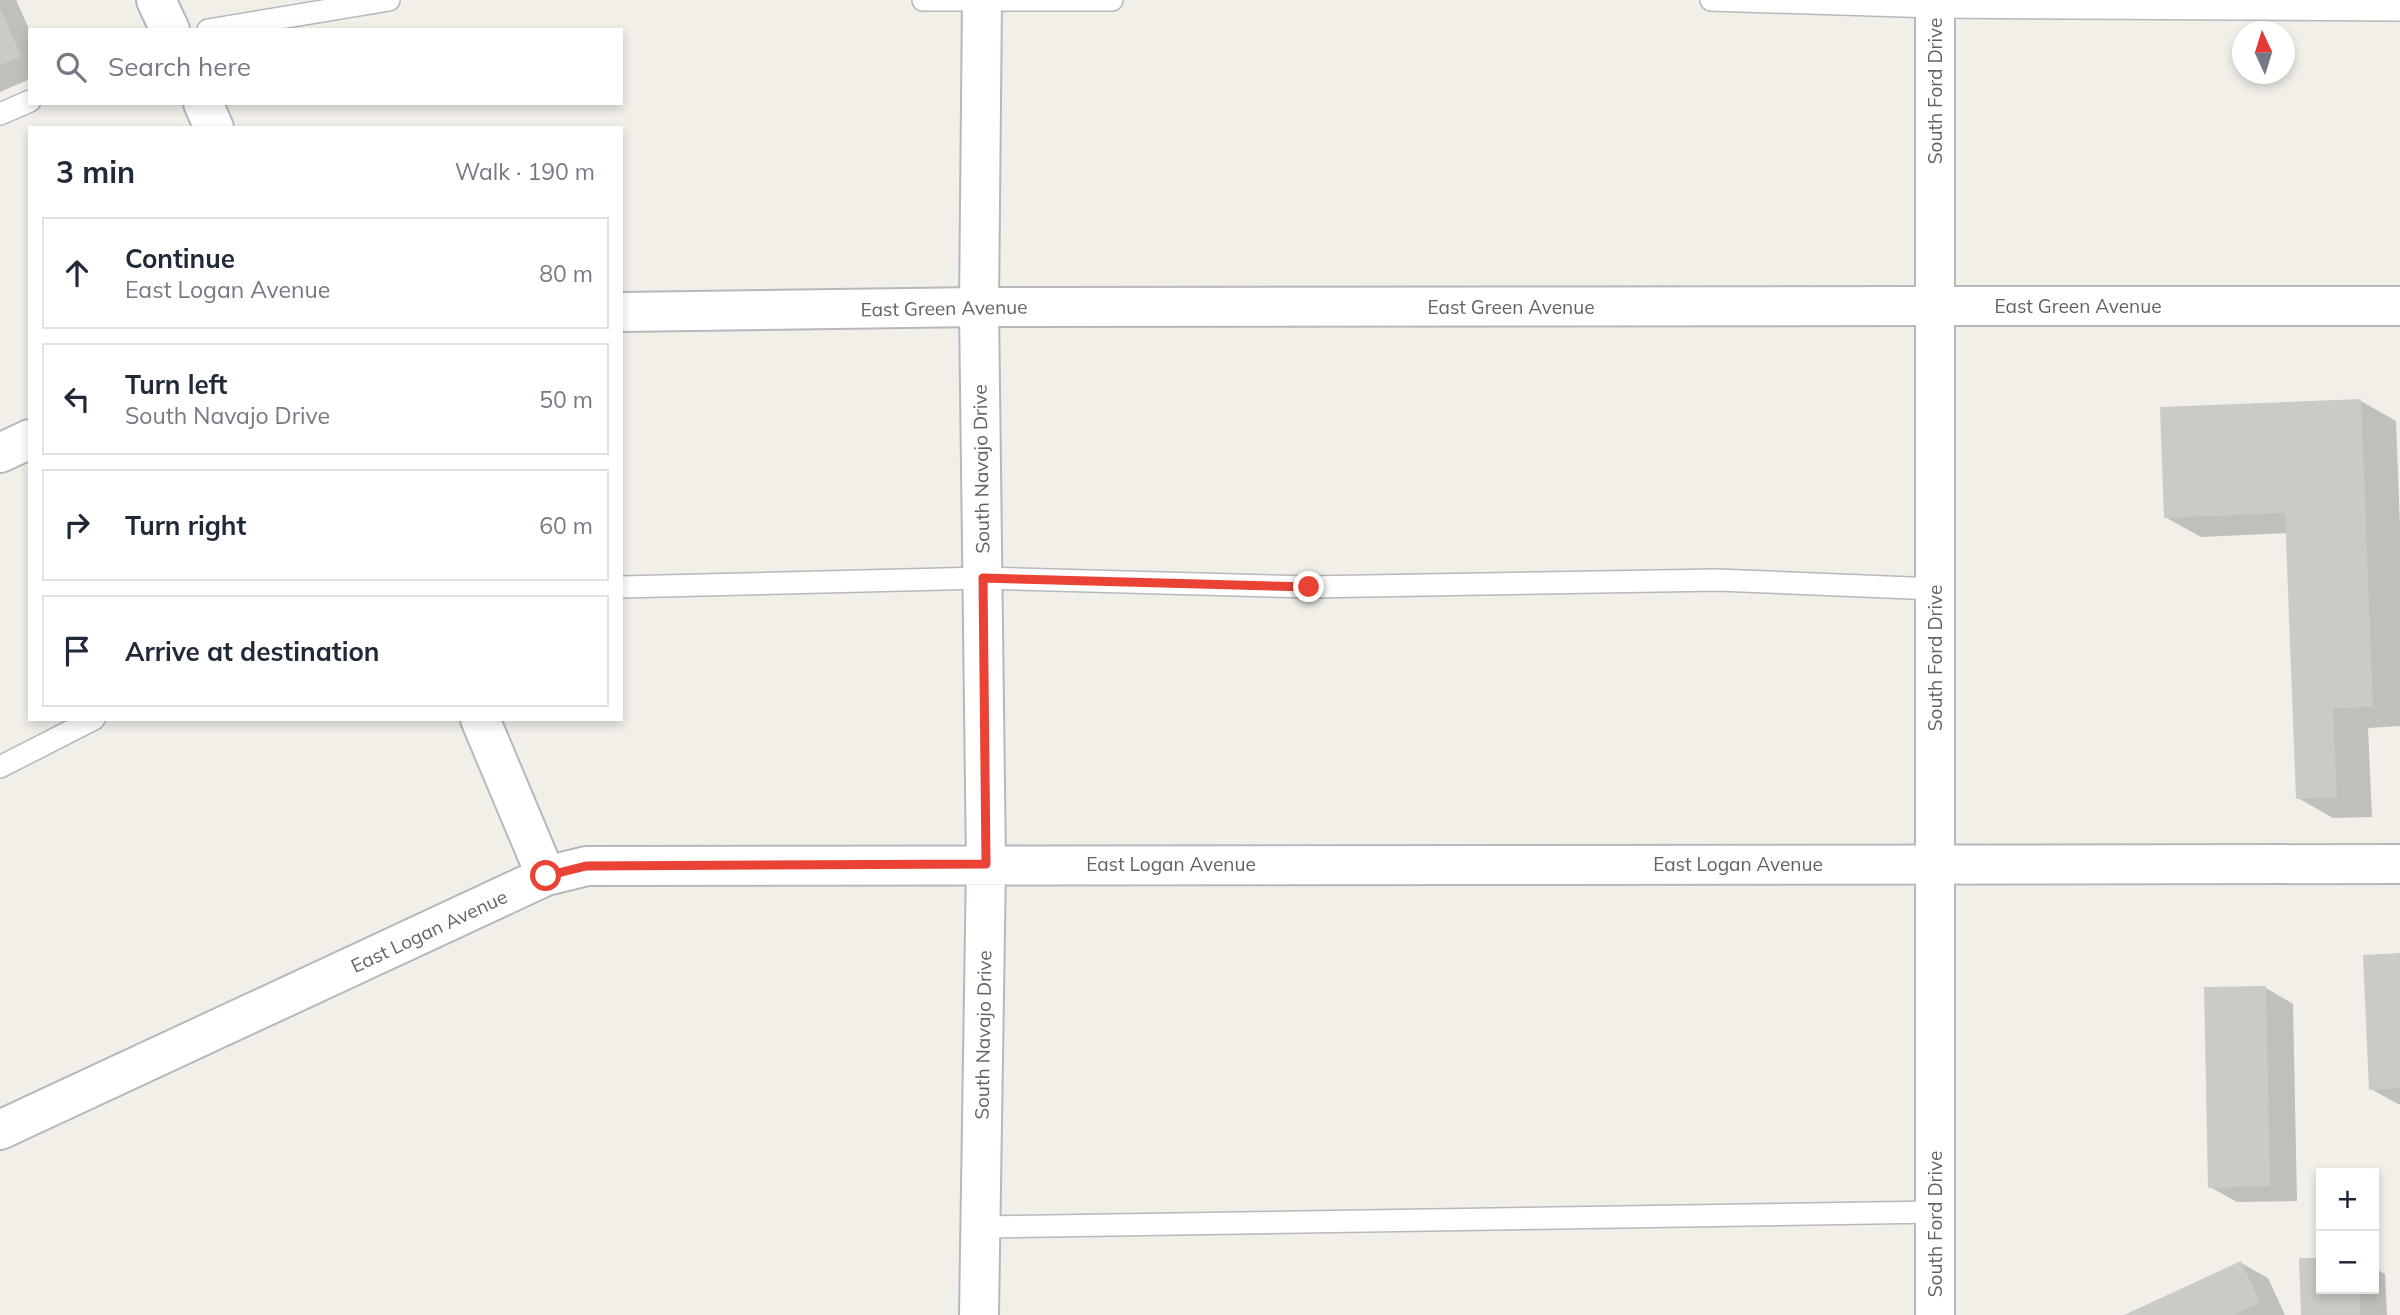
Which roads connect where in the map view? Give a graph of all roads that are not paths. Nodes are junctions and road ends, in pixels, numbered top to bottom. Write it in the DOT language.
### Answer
graph roads {
  1 [pos="156,0"];
  2 [pos="389,0"];
  3 [pos="923,0"];
  4 [pos="982,0"];
  5 [pos="1112,0"];
  6 [pos="1711,0"];
  7 [pos="1935,4"];
  8 [pos="2400,10"];
  9 [pos="169,28"];
  10 [pos="220,28"];
  11 [pos="28,102"];
  12 [pos="204,105"];
  13 [pos="0,114"];
  14 [pos="213,126"];
  15 [pos="1935,306"];
  16 [pos="2400,306"];
  17 [pos="979,307"];
  18 [pos="623,312"];
  19 [pos="28,440"];
  20 [pos="0,453"];
  21 [pos="983,578"];
  22 [pos="623,587"];
  23 [pos="1935,589"];
  24 [pos="90,721"];
  25 [pos="481,721"];
  26 [pos="0,767"];
  27 [pos="986,864"];
  28 [pos="1935,864"];
  29 [pos="2400,864"];
  30 [pos="546,876"];
  31 [pos="0,1130"];
  32 [pos="1935,1212"];
  33 [pos="979,1227"];
  34 [pos="979,1315"];
  35 [pos="1935,1315"];
  1 -- 9 [label="street"];
  2 -- 10 [label="lane"];
  3 -- 4 [label="lane"];
  4 -- 5 [label="lane"];
  4 -- 17 [label="street, South Navajo Drive"];
  6 -- 7 [label="lane"];
  7 -- 8 [label="lane"];
  7 -- 15 [label="street, South Ford Drive"];
  11 -- 13 [label="lane"];
  12 -- 14 [label="street"];
  15 -- 16 [label="street, East Green Avenue"];
  15 -- 17 [label="street, East Green Avenue"];
  15 -- 23 [label="street, South Ford Drive"];
  17 -- 18 [label="street, East Green Avenue"];
  17 -- 21 [label="street, South Navajo Drive"];
  19 -- 20 [label="street"];
  21 -- 22 [label="lane"];
  21 -- 23 [label="lane"];
  21 -- 27 [label="street, South Navajo Drive"];
  23 -- 28 [label="street, South Ford Drive"];
  24 -- 26 [label="lane"];
  25 -- 30 [label="street"];
  27 -- 28 [label="street, East Logan Avenue"];
  27 -- 30 [label="street, East Logan Avenue"];
  27 -- 33 [label="street, South Navajo Drive"];
  28 -- 29 [label="street, East Logan Avenue"];
  28 -- 32 [label="street, South Ford Drive"];
  30 -- 31 [label="street, East Logan Avenue"];
  32 -- 33 [label="lane"];
  32 -- 35 [label="street, South Ford Drive"];
  33 -- 34 [label="street, South Navajo Drive"];
}
